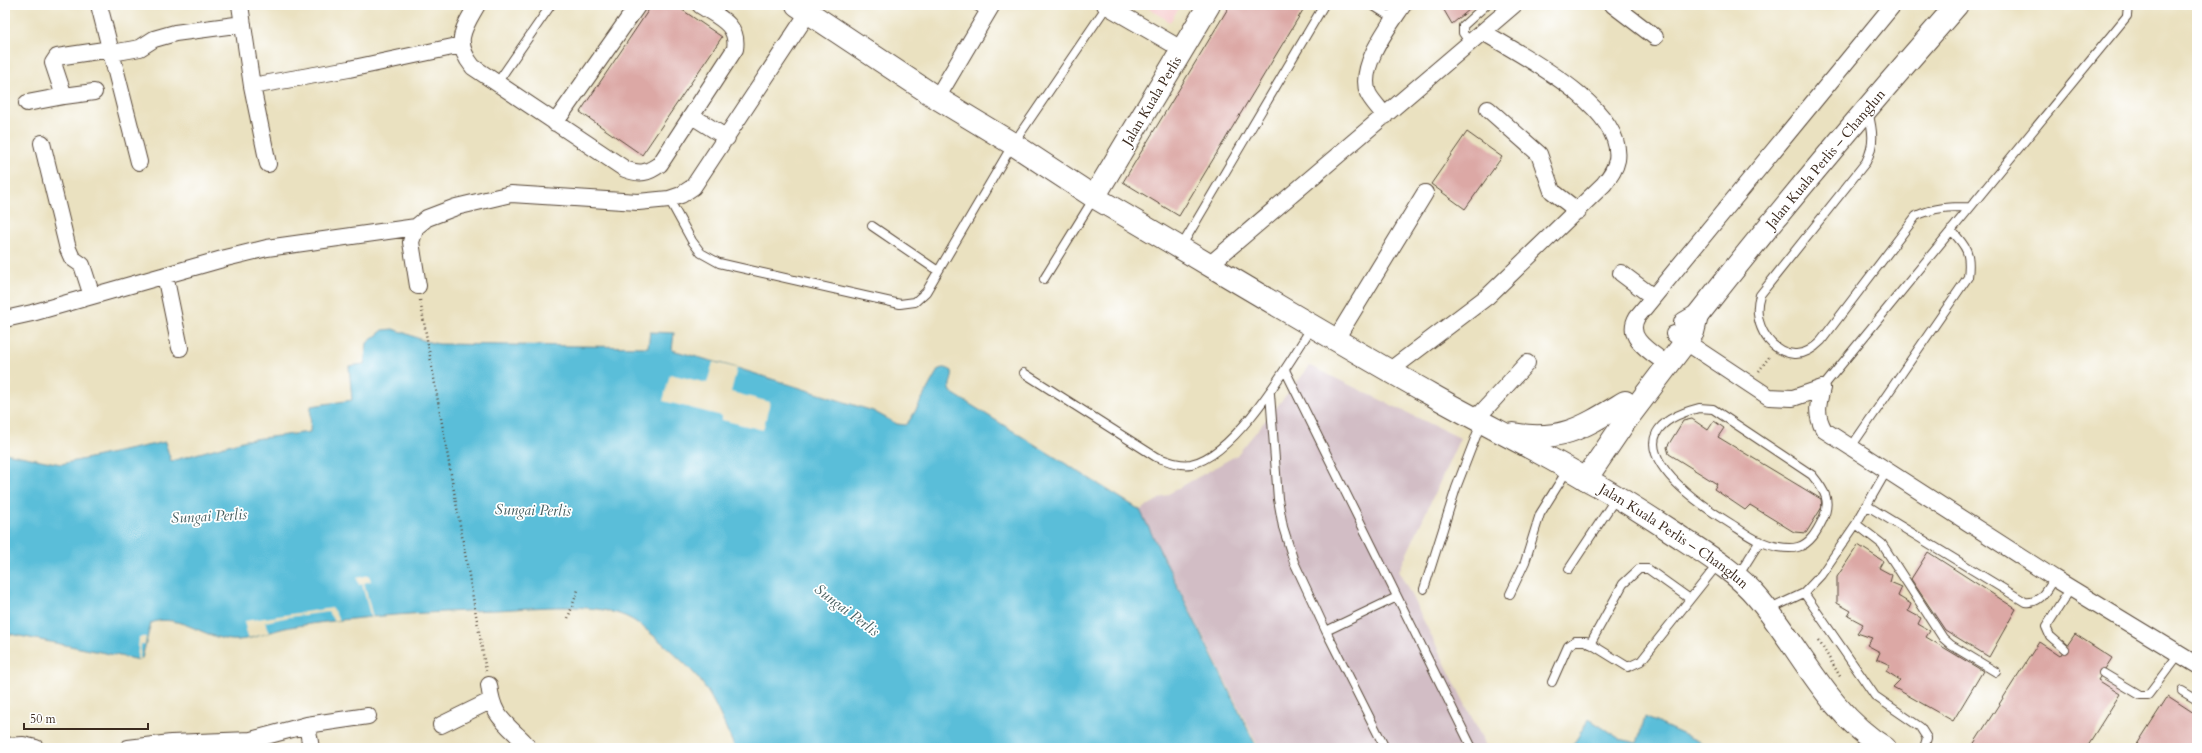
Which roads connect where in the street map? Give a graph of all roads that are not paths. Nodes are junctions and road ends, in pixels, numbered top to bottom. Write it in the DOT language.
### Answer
graph roads {
  1 [pos="100,5"];
  2 [pos="240,5"];
  3 [pos="477,5"];
  4 [pos="551,5"];
  5 [pos="638,5"];
  6 [pos="700,5"];
  7 [pos="1106,5"];
  8 [pos="1209,5"];
  9 [pos="1324,5"];
  10 [pos="1372,5"];
  11 [pos="1403,5"];
  12 [pos="1486,5"];
  13 [pos="1514,5"];
  14 [pos="1613,5"];
  15 [pos="1957,5"];
  16 [pos="2128,5"];
  17 [pos="1890,6"];
  18 [pos="985,8"];
  19 [pos="802,9"];
  20 [pos="1394,19"];
  21 [pos="243,24"];
  22 [pos="1483,32"];
  23 [pos="1655,37"];
  24 [pos="1470,43"];
  25 [pos="462,45"];
  26 [pos="1183,50"];
  27 [pos="112,51"];
  28 [pos="496,83"];
  29 [pos="252,86"];
  30 [pos="94,92"];
  31 [pos="64,96"];
  32 [pos="937,98"];
  33 [pos="27,103"];
  34 [pos="1488,109"];
  35 [pos="1867,109"];
  36 [pos="692,116"];
  37 [pos="1385,116"];
  38 [pos="555,123"];
  39 [pos="727,138"];
  40 [pos="42,143"];
  41 [pos="1013,144"];
  42 [pos="139,162"];
  43 [pos="268,164"];
  44 [pos="1425,193"];
  45 [pos="1094,197"];
  46 [pos="669,199"];
  47 [pos="1970,207"];
  48 [pos="1578,211"];
  49 [pos="872,226"];
  50 [pos="416,227"];
  51 [pos="1951,230"];
  52 [pos="1181,247"];
  53 [pos="1208,266"];
  54 [pos="938,271"];
  55 [pos="1621,273"];
  56 [pos="164,275"];
  57 [pos="1044,279"];
  58 [pos="418,286"];
  59 [pos="92,296"];
  60 [pos="1653,297"];
  61 [pos="5,319"];
  62 [pos="1313,325"];
  63 [pos="1336,339"];
  64 [pos="1679,339"];
  65 [pos="180,348"];
  66 [pos="1662,360"];
  67 [pos="1527,363"];
  68 [pos="1285,370"];
  69 [pos="1389,371"];
  70 [pos="1024,373"];
  71 [pos="1822,388"];
  72 [pos="1270,394"];
  73 [pos="1625,402"];
  74 [pos="1484,425"];
  75 [pos="1851,447"];
  76 [pos="1887,470"];
  77 [pos="1576,473"];
  78 [pos="1618,496"];
  79 [pos="1866,505"];
  80 [pos="1856,524"];
  81 [pos="1760,542"];
  82 [pos="1719,563"];
  83 [pos="1569,569"];
  84 [pos="1737,578"];
  85 [pos="2054,578"];
  86 [pos="2071,588"];
  87 [pos="1424,589"];
  88 [pos="1804,593"];
  89 [pos="1510,594"];
  90 [pos="1397,597"];
  91 [pos="1690,599"];
  92 [pos="1768,610"];
  93 [pos="1326,631"];
  94 [pos="1590,644"];
  95 [pos="2065,649"];
  96 [pos="2179,654"];
  97 [pos="2197,665"];
  98 [pos="1996,672"];
  99 [pos="2103,673"];
  100 [pos="1552,682"];
  101 [pos="2182,691"];
  102 [pos="2197,700"];
  103 [pos="368,716"];
  104 [pos="307,725"];
  105 [pos="440,725"];
  106 [pos="5,746"];
  107 [pos="150,747"];
  108 [pos="36,748"];
  109 [pos="128,748"];
  110 [pos="311,748"];
  111 [pos="528,748"];
  112 [pos="1385,748"];
  113 [pos="1472,748"];
  114 [pos="1886,748"];
  115 [pos="1924,748"];
  1 -- 27 [label="street"];
  2 -- 21 [label="street"];
  3 -- 25 [label="street"];
  4 -- 28 [label="lane"];
  5 -- 38 [label="street"];
  6 -- 36 [label="street"];
  7 -- 26 [label="street"];
  7 -- 41 [label="lane"];
  8 -- 26 [label="main road, Jalan Kuala Perlis"];
  9 -- 52 [label="lane"];
  10 -- 20 [label="lane"];
  11 -- 20 [label="street"];
  12 -- 24 [label="lane"];
  13 -- 22 [label="street"];
  14 -- 23 [label="street"];
  15 -- 35 [label="main road, Jalan Kuala Perlis – Changlun"];
  16 -- 47 [label="lane"];
  17 -- 60 [label="street"];
  18 -- 32 [label="street"];
  19 -- 32 [label="main road"];
  19 -- 39 [label="street"];
  20 -- 37 [label="street"];
  21 -- 27 [label="street"];
  21 -- 29 [label="street"];
  22 -- 24 [label="street"];
  22 -- 48 [label="street"];
  24 -- 37 [label="street"];
  25 -- 28 [label="street"];
  25 -- 29 [label="street"];
  26 -- 45 [label="main road, Jalan Kuala Perlis"];
  27 -- 31 [label="street"];
  27 -- 42 [label="street"];
  28 -- 38 [label="street"];
  29 -- 43 [label="street"];
  30 -- 31 [label="street"];
  31 -- 33 [label="street"];
  32 -- 41 [label="main road"];
  34 -- 48 [label="street"];
  35 -- 47 [label="lane"];
  35 -- 64 [label="main road, Jalan Kuala Perlis – Changlun"];
  36 -- 38 [label="street"];
  36 -- 39 [label="street"];
  37 -- 53 [label="street"];
  39 -- 46 [label="street"];
  40 -- 59 [label="street"];
  41 -- 45 [label="main road"];
  41 -- 54 [label="lane"];
  44 -- 63 [label="street"];
  45 -- 52 [label="main road"];
  45 -- 57 [label="lane"];
  46 -- 50 [label="street"];
  46 -- 54 [label="lane"];
  47 -- 51 [label="lane"];
  48 -- 69 [label="street"];
  49 -- 54 [label="lane"];
  50 -- 56 [label="street"];
  50 -- 58 [label="street"];
  51 -- 71 [label="lane"];
  51 -- 75 [label="lane"];
  52 -- 53 [label="main road"];
  53 -- 62 [label="main road"];
  55 -- 60 [label="street"];
  56 -- 59 [label="street"];
  56 -- 65 [label="street"];
  59 -- 61 [label="street"];
  60 -- 66 [label="street"];
  62 -- 63 [label="main road"];
  62 -- 68 [label="lane"];
  63 -- 69 [label="main road"];
  64 -- 66 [label="main road, Jalan Kuala Perlis – Changlun"];
  64 -- 71 [label="street"];
  66 -- 73 [label="main road, Jalan Kuala Perlis – Changlun"];
  66 -- 77 [label="main road, Jalan Kuala Perlis – Changlun"];
  67 -- 74 [label="street"];
  68 -- 72 [label="lane"];
  68 -- 90 [label="lane"];
  69 -- 74 [label="main road"];
  70 -- 72 [label="lane"];
  71 -- 75 [label="street"];
  72 -- 93 [label="lane"];
  73 -- 74 [label="main road"];
  73 -- 77 [label="main road, Jalan Kuala Perlis – Changlun"];
  74 -- 77 [label="main road"];
  74 -- 87 [label="lane"];
  75 -- 76 [label="street"];
  76 -- 79 [label="lane"];
  76 -- 85 [label="street"];
  77 -- 78 [label="main road, Jalan Kuala Perlis – Changlun"];
  77 -- 89 [label="lane"];
  78 -- 82 [label="main road, Jalan Kuala Perlis – Changlun"];
  78 -- 83 [label="lane"];
  79 -- 80 [label="lane"];
  79 -- 85 [label="lane"];
  80 -- 88 [label="lane"];
  80 -- 98 [label="lane"];
  81 -- 81 [label="lane"];
  81 -- 84 [label="lane"];
  82 -- 84 [label="main road, Jalan Kuala Perlis – Changlun"];
  82 -- 91 [label="lane"];
  84 -- 92 [label="main road, Jalan Kuala Perlis – Changlun"];
  85 -- 86 [label="street"];
  86 -- 95 [label="lane"];
  86 -- 96 [label="street"];
  88 -- 92 [label="lane"];
  88 -- 115 [label="lane"];
  90 -- 93 [label="lane"];
  90 -- 113 [label="lane"];
  91 -- 94 [label="lane"];
  91 -- 94 [label="lane"];
  92 -- 114 [label="main road, Jalan Kuala Perlis – Changlun"];
  93 -- 112 [label="lane"];
  94 -- 100 [label="lane"];
  96 -- 97 [label="street"];
  96 -- 99 [label="lane"];
  101 -- 102 [label="lane"];
  103 -- 104 [label="street"];
  104 -- 107 [label="street"];
  104 -- 110 [label="street"];
  105 -- 111 [label="street"];
  106 -- 108 [label="street"];
  107 -- 109 [label="street"];
}
